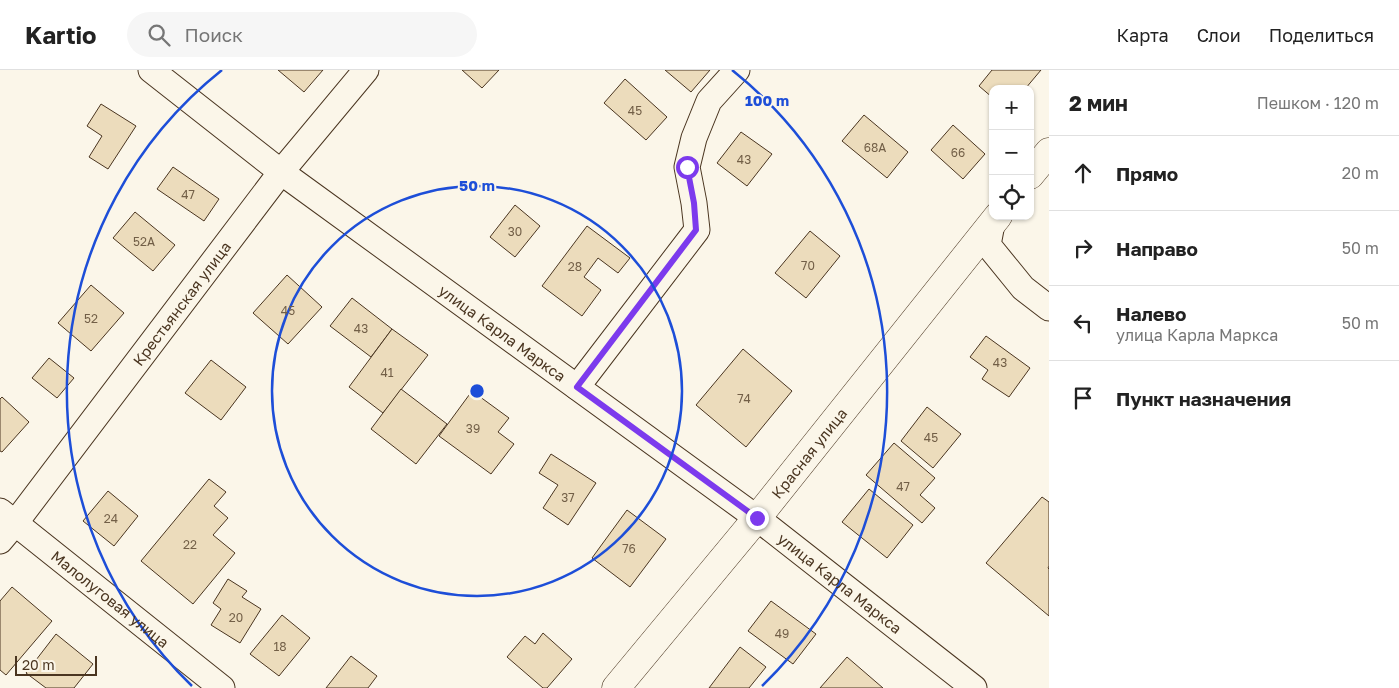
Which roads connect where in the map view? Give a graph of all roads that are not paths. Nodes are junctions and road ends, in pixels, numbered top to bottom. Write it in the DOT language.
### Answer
graph roads {
  1 [pos="150,70"];
  2 [pos="366,70"];
  3 [pos="737,70"];
  4 [pos="1049,152"];
  5 [pos="281,172"];
  6 [pos="1031,175"];
  7 [pos="995,220"];
  8 [pos="1049,308"];
  9 [pos="577,387"];
  10 [pos="757,518"];
  11 [pos="5,524"];
  12 [pos="222,688"];
  13 [pos="616,688"];
  14 [pos="974,688"];
  1 -- 5 [label="street, улица Карла Маркса"];
  2 -- 5 [label="street, Крестьянская улица"];
  3 -- 9 [label="street"];
  4 -- 6 [label="street"];
  5 -- 9 [label="street, улица Карла Маркса"];
  5 -- 11 [label="street, Крестьянская улица"];
  7 -- 8 [label="street"];
  7 -- 10 [label="street, Красная улица"];
  9 -- 10 [label="street, улица Карла Маркса"];
  10 -- 13 [label="street, Красная улица"];
  10 -- 14 [label="street, улица Карла Маркса"];
  11 -- 12 [label="street, Малолуговая улица"];
}
